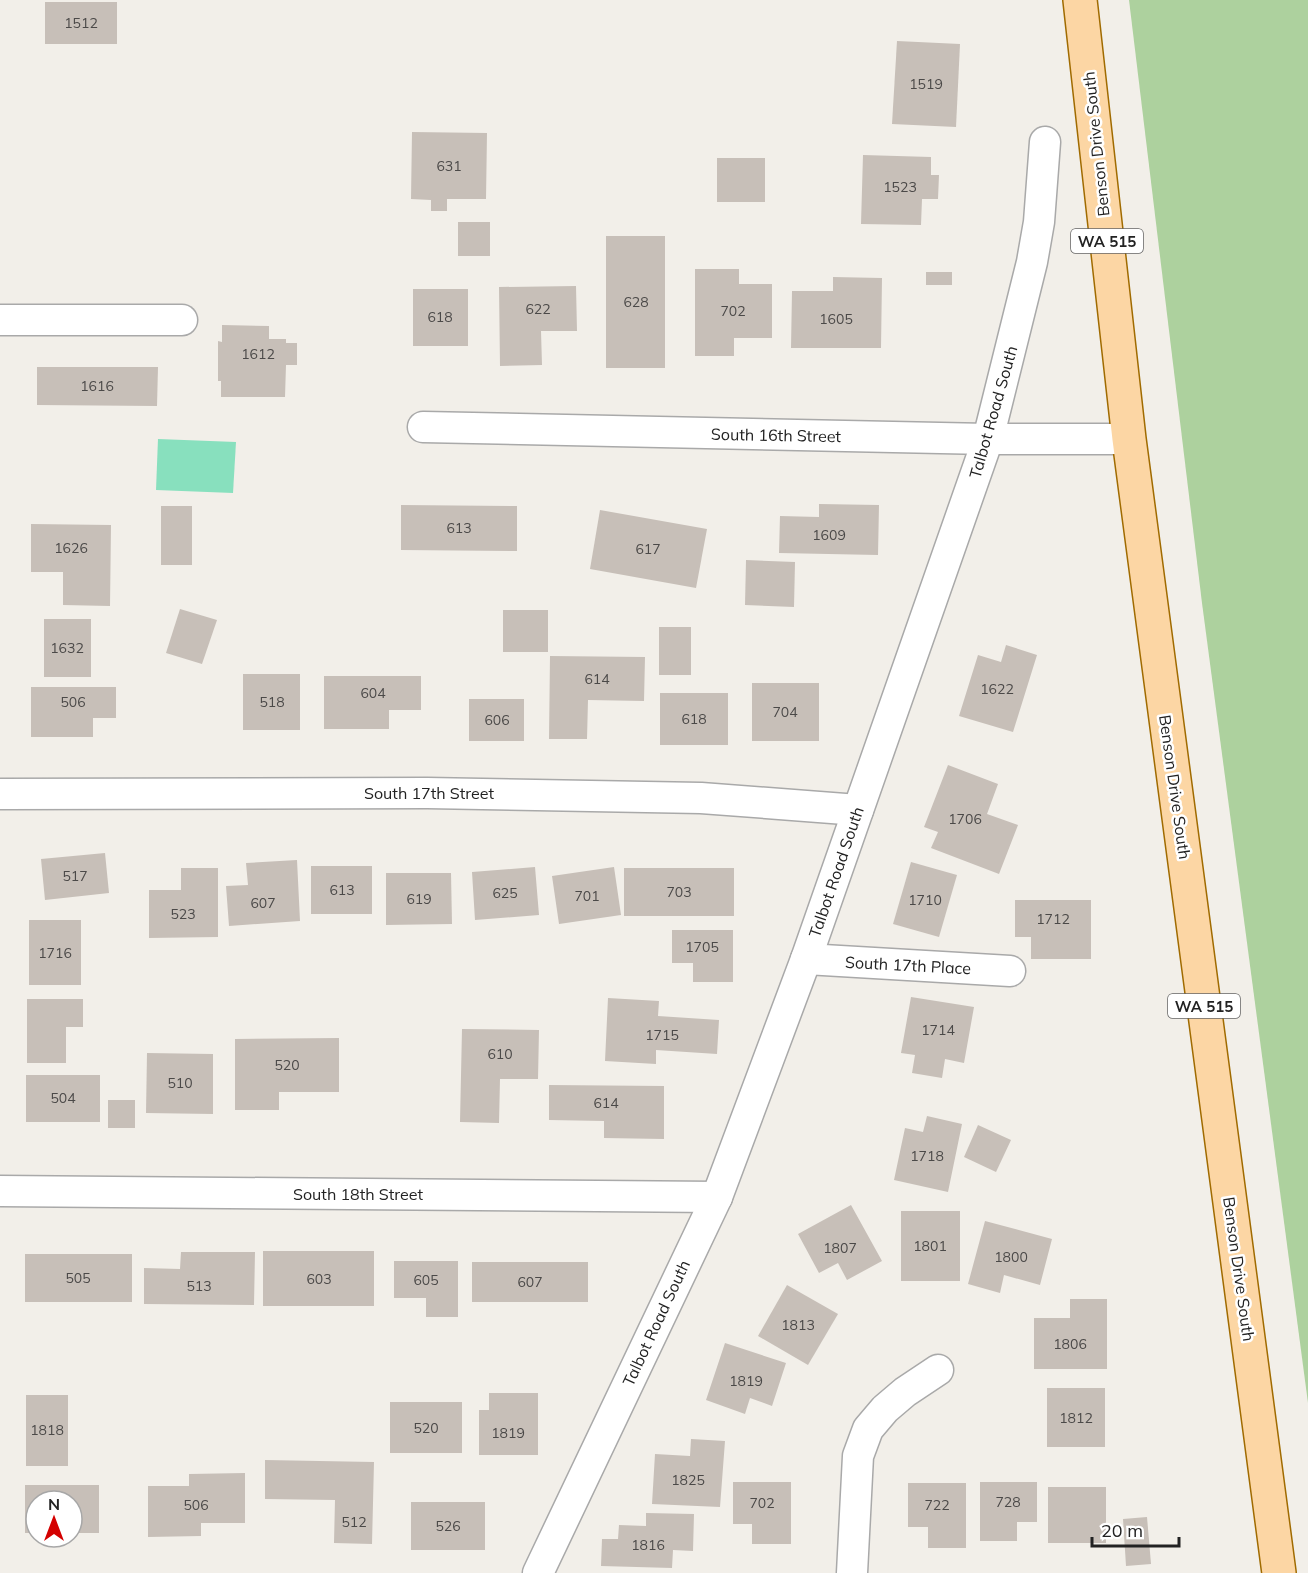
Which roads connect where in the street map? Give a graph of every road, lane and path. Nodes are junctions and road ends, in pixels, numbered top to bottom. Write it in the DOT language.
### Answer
graph roads {
  1 [pos="1080,0"];
  2 [pos="1046,142"];
  3 [pos="0,320"];
  4 [pos="182,320"];
  5 [pos="423,427"];
  6 [pos="988,440"];
  7 [pos="1129,440"];
  8 [pos="0,794"];
  9 [pos="858,810"];
  10 [pos="806,959"];
  11 [pos="1010,971"];
  12 [pos="0,1191"];
  13 [pos="717,1197"];
  14 [pos="938,1370"];
  15 [pos="538,1573"];
  16 [pos="852,1573"];
  17 [pos="1279,1573"];
  1 -- 7 [label="main road, Benson Drive South / WA 515"];
  2 -- 6 [label="street, Talbot Road South"];
  3 -- 4 [label="street"];
  5 -- 6 [label="street, South 16th Street"];
  6 -- 7 [label="street, South 16th Street"];
  6 -- 9 [label="street, Talbot Road South"];
  7 -- 17 [label="main road, Benson Drive South / WA 515"];
  8 -- 9 [label="street, South 17th Street"];
  9 -- 10 [label="street, Talbot Road South"];
  10 -- 11 [label="street, South 17th Place"];
  10 -- 13 [label="street, Talbot Road South"];
  12 -- 13 [label="street, South 18th Street"];
  13 -- 15 [label="street, Talbot Road South"];
  14 -- 16 [label="street"];
}
